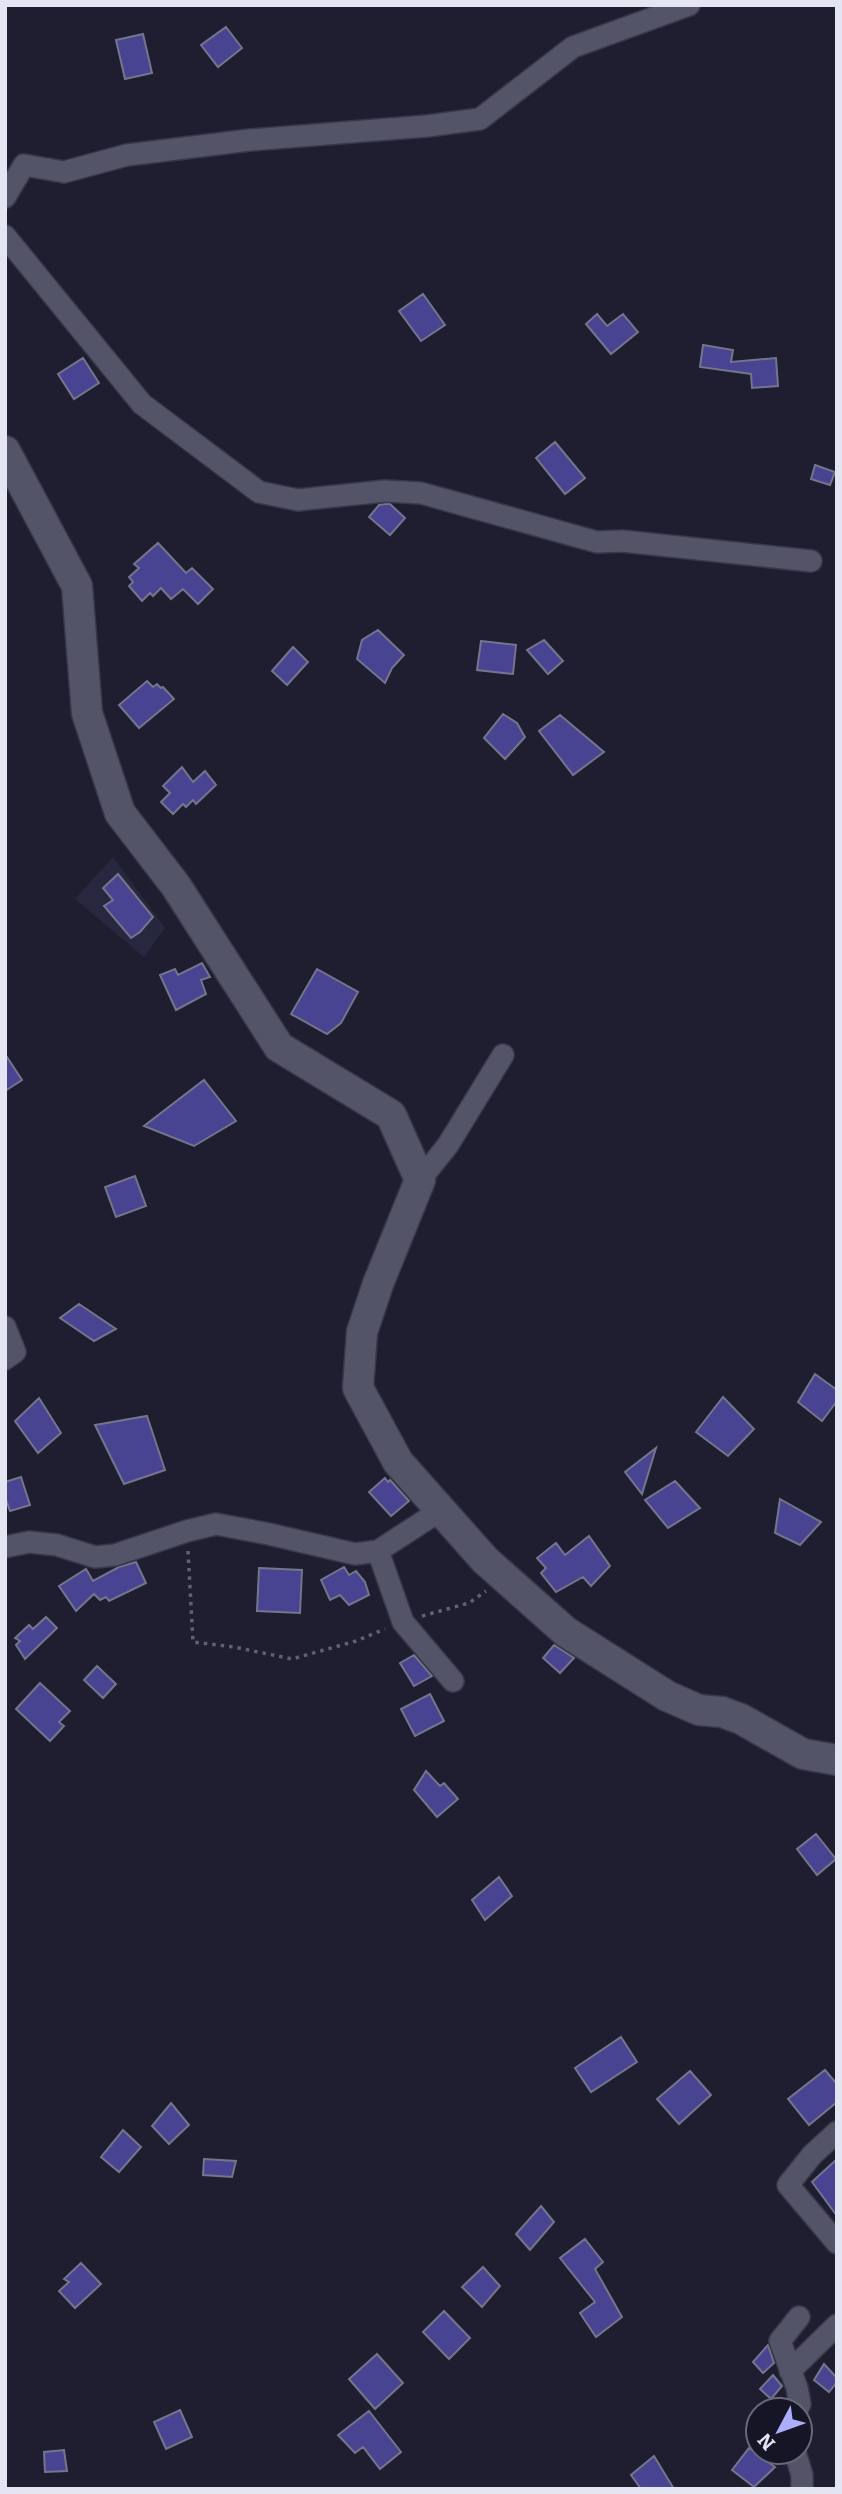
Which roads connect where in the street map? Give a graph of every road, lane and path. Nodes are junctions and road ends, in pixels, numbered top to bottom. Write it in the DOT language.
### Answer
graph roads {
  1 [pos="689,5"];
  2 [pos="5,197"];
  3 [pos="5,236"];
  4 [pos="5,451"];
  5 [pos="811,561"];
  6 [pos="503,1055"];
  7 [pos="420,1180"];
  8 [pos="5,1327"];
  9 [pos="5,1359"];
  10 [pos="441,1510"];
  11 [pos="187,1531"];
  12 [pos="5,1547"];
  13 [pos="379,1551"];
  14 [pos="505,1578"];
  15 [pos="403,1622"];
  16 [pos="453,1681"];
  17 [pos="837,1760"];
  18 [pos="837,2132"];
  19 [pos="837,2243"];
  20 [pos="799,2317"];
  21 [pos="837,2325"];
  22 [pos="790,2371"];
  23 [pos="798,2396"];
  24 [pos="799,2466"];
  25 [pos="803,2489"];
  1 -- 2 [label="street"];
  3 -- 5 [label="street"];
  4 -- 7 [label="main road"];
  6 -- 7 [label="street"];
  7 -- 10 [label="main road"];
  8 -- 9 [label="street"];
  10 -- 13 [label="street"];
  10 -- 14 [label="main road"];
  11 -- 12 [label="street"];
  11 -- 13 [label="street"];
  11 -- 15 [label="path"];
  13 -- 15 [label="street"];
  14 -- 15 [label="path"];
  14 -- 17 [label="main road"];
  15 -- 16 [label="street"];
  18 -- 19 [label="street"];
  20 -- 22 [label="street"];
  21 -- 22 [label="street"];
  22 -- 23 [label="street"];
  24 -- 25 [label="street"];
}
